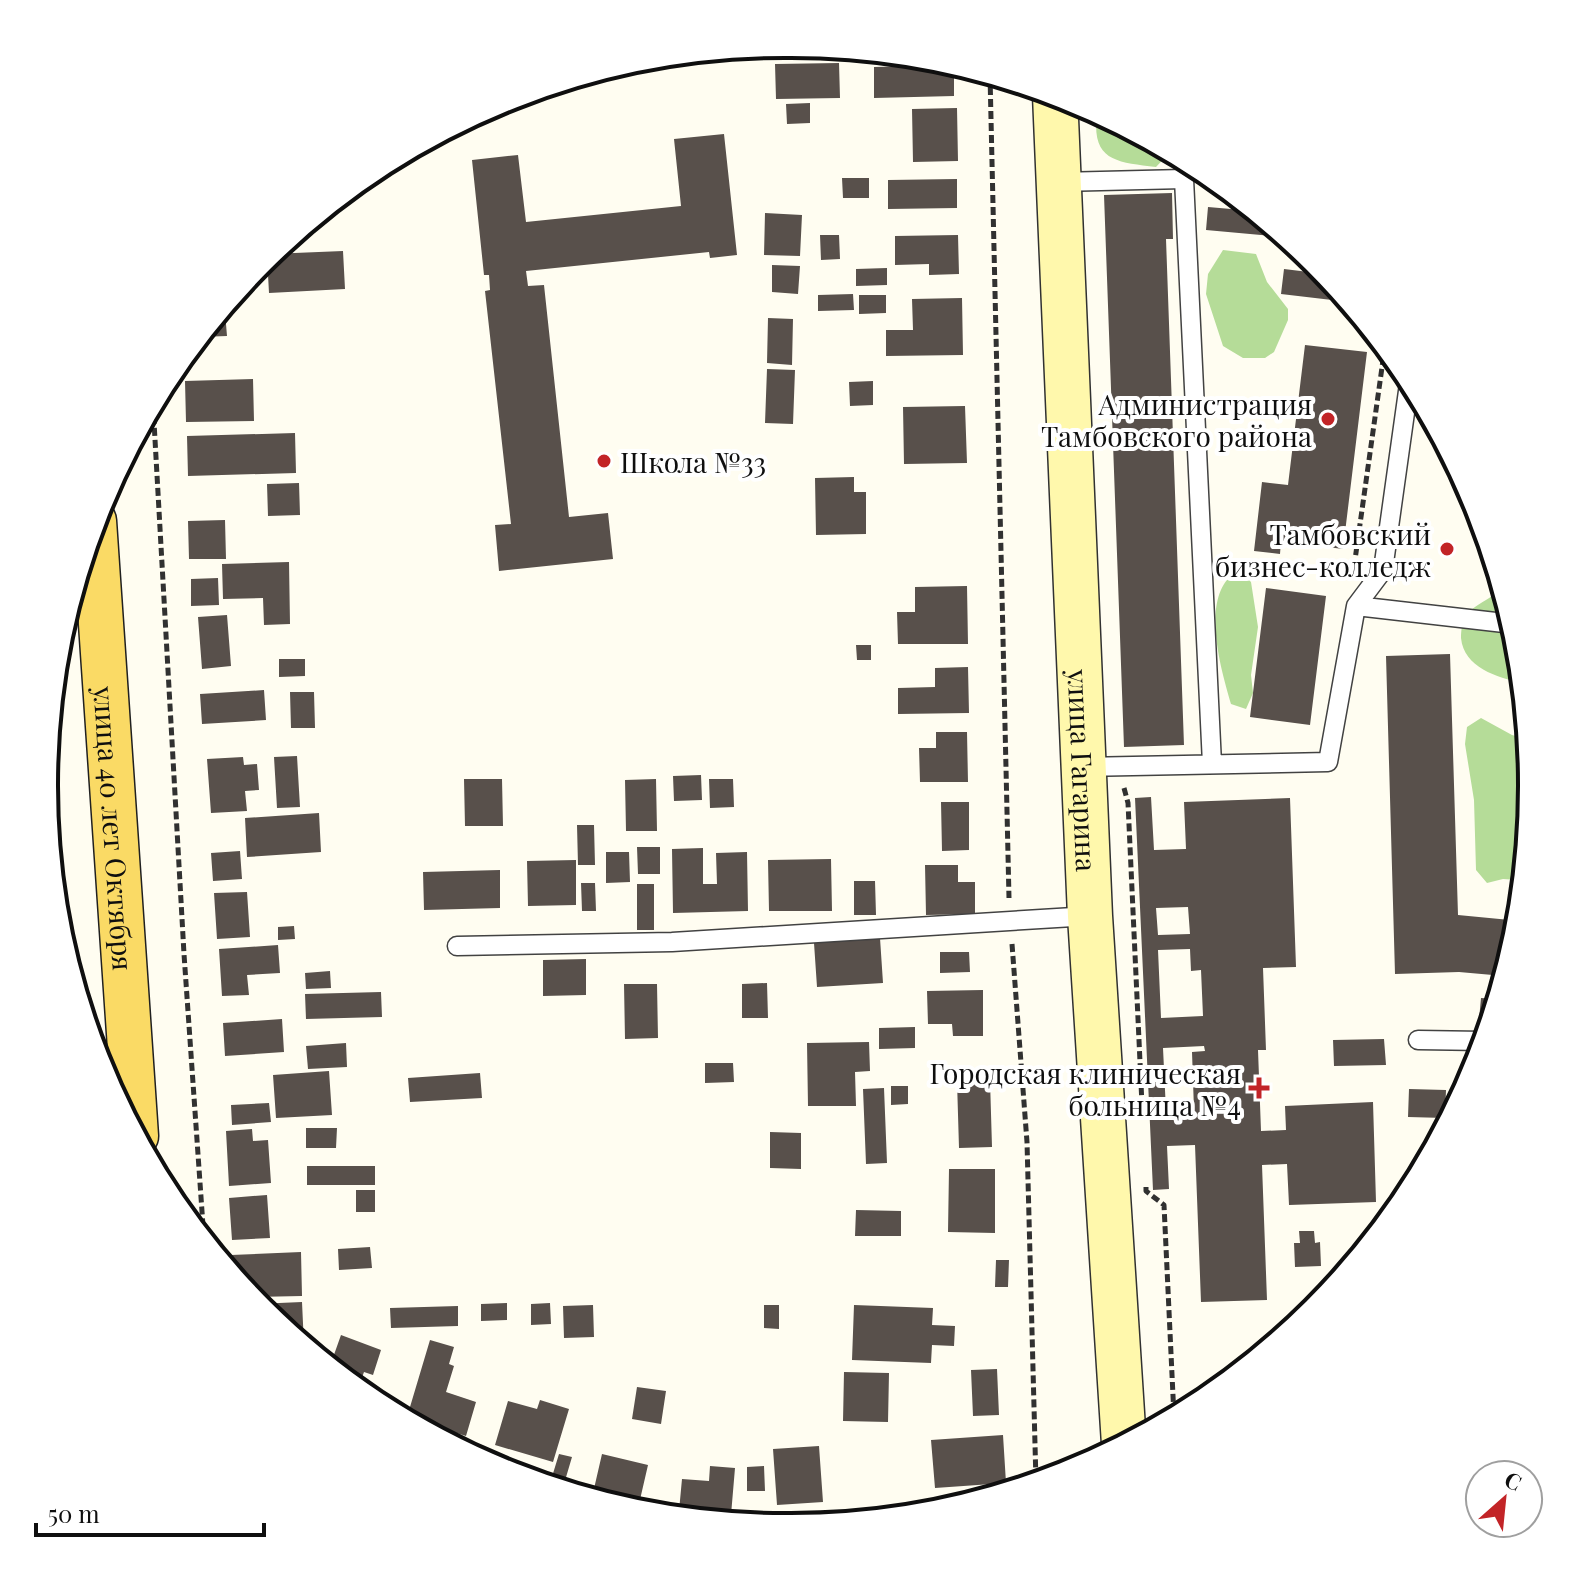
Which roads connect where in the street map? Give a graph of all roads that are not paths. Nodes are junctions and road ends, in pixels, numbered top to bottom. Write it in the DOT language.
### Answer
graph roads {
  1 [pos="1056,108"];
  2 [pos="1059,182"];
  3 [pos="1407,400"];
  4 [pos="96,554"];
  5 [pos="1356,606"];
  6 [pos="1499,622"];
  7 [pos="1212,764"];
  8 [pos="1082,767"];
  9 [pos="1090,916"];
  10 [pos="457,946"];
  11 [pos="1418,1040"];
  12 [pos="1471,1041"];
  13 [pos="134,1109"];
  14 [pos="1123,1432"];
  1 -- 2 [label="main road, улица Гагарина"];
  2 -- 7 [label="lane"];
  2 -- 8 [label="main road, улица Гагарина"];
  3 -- 5 [label="lane"];
  4 -- 13 [label="main road, улица 40 лет Октября"];
  5 -- 6 [label="lane"];
  5 -- 7 [label="lane"];
  7 -- 8 [label="lane"];
  8 -- 9 [label="main road, улица Гагарина"];
  9 -- 10 [label="lane"];
  9 -- 14 [label="main road, улица Гагарина"];
  11 -- 12 [label="lane"];
}
